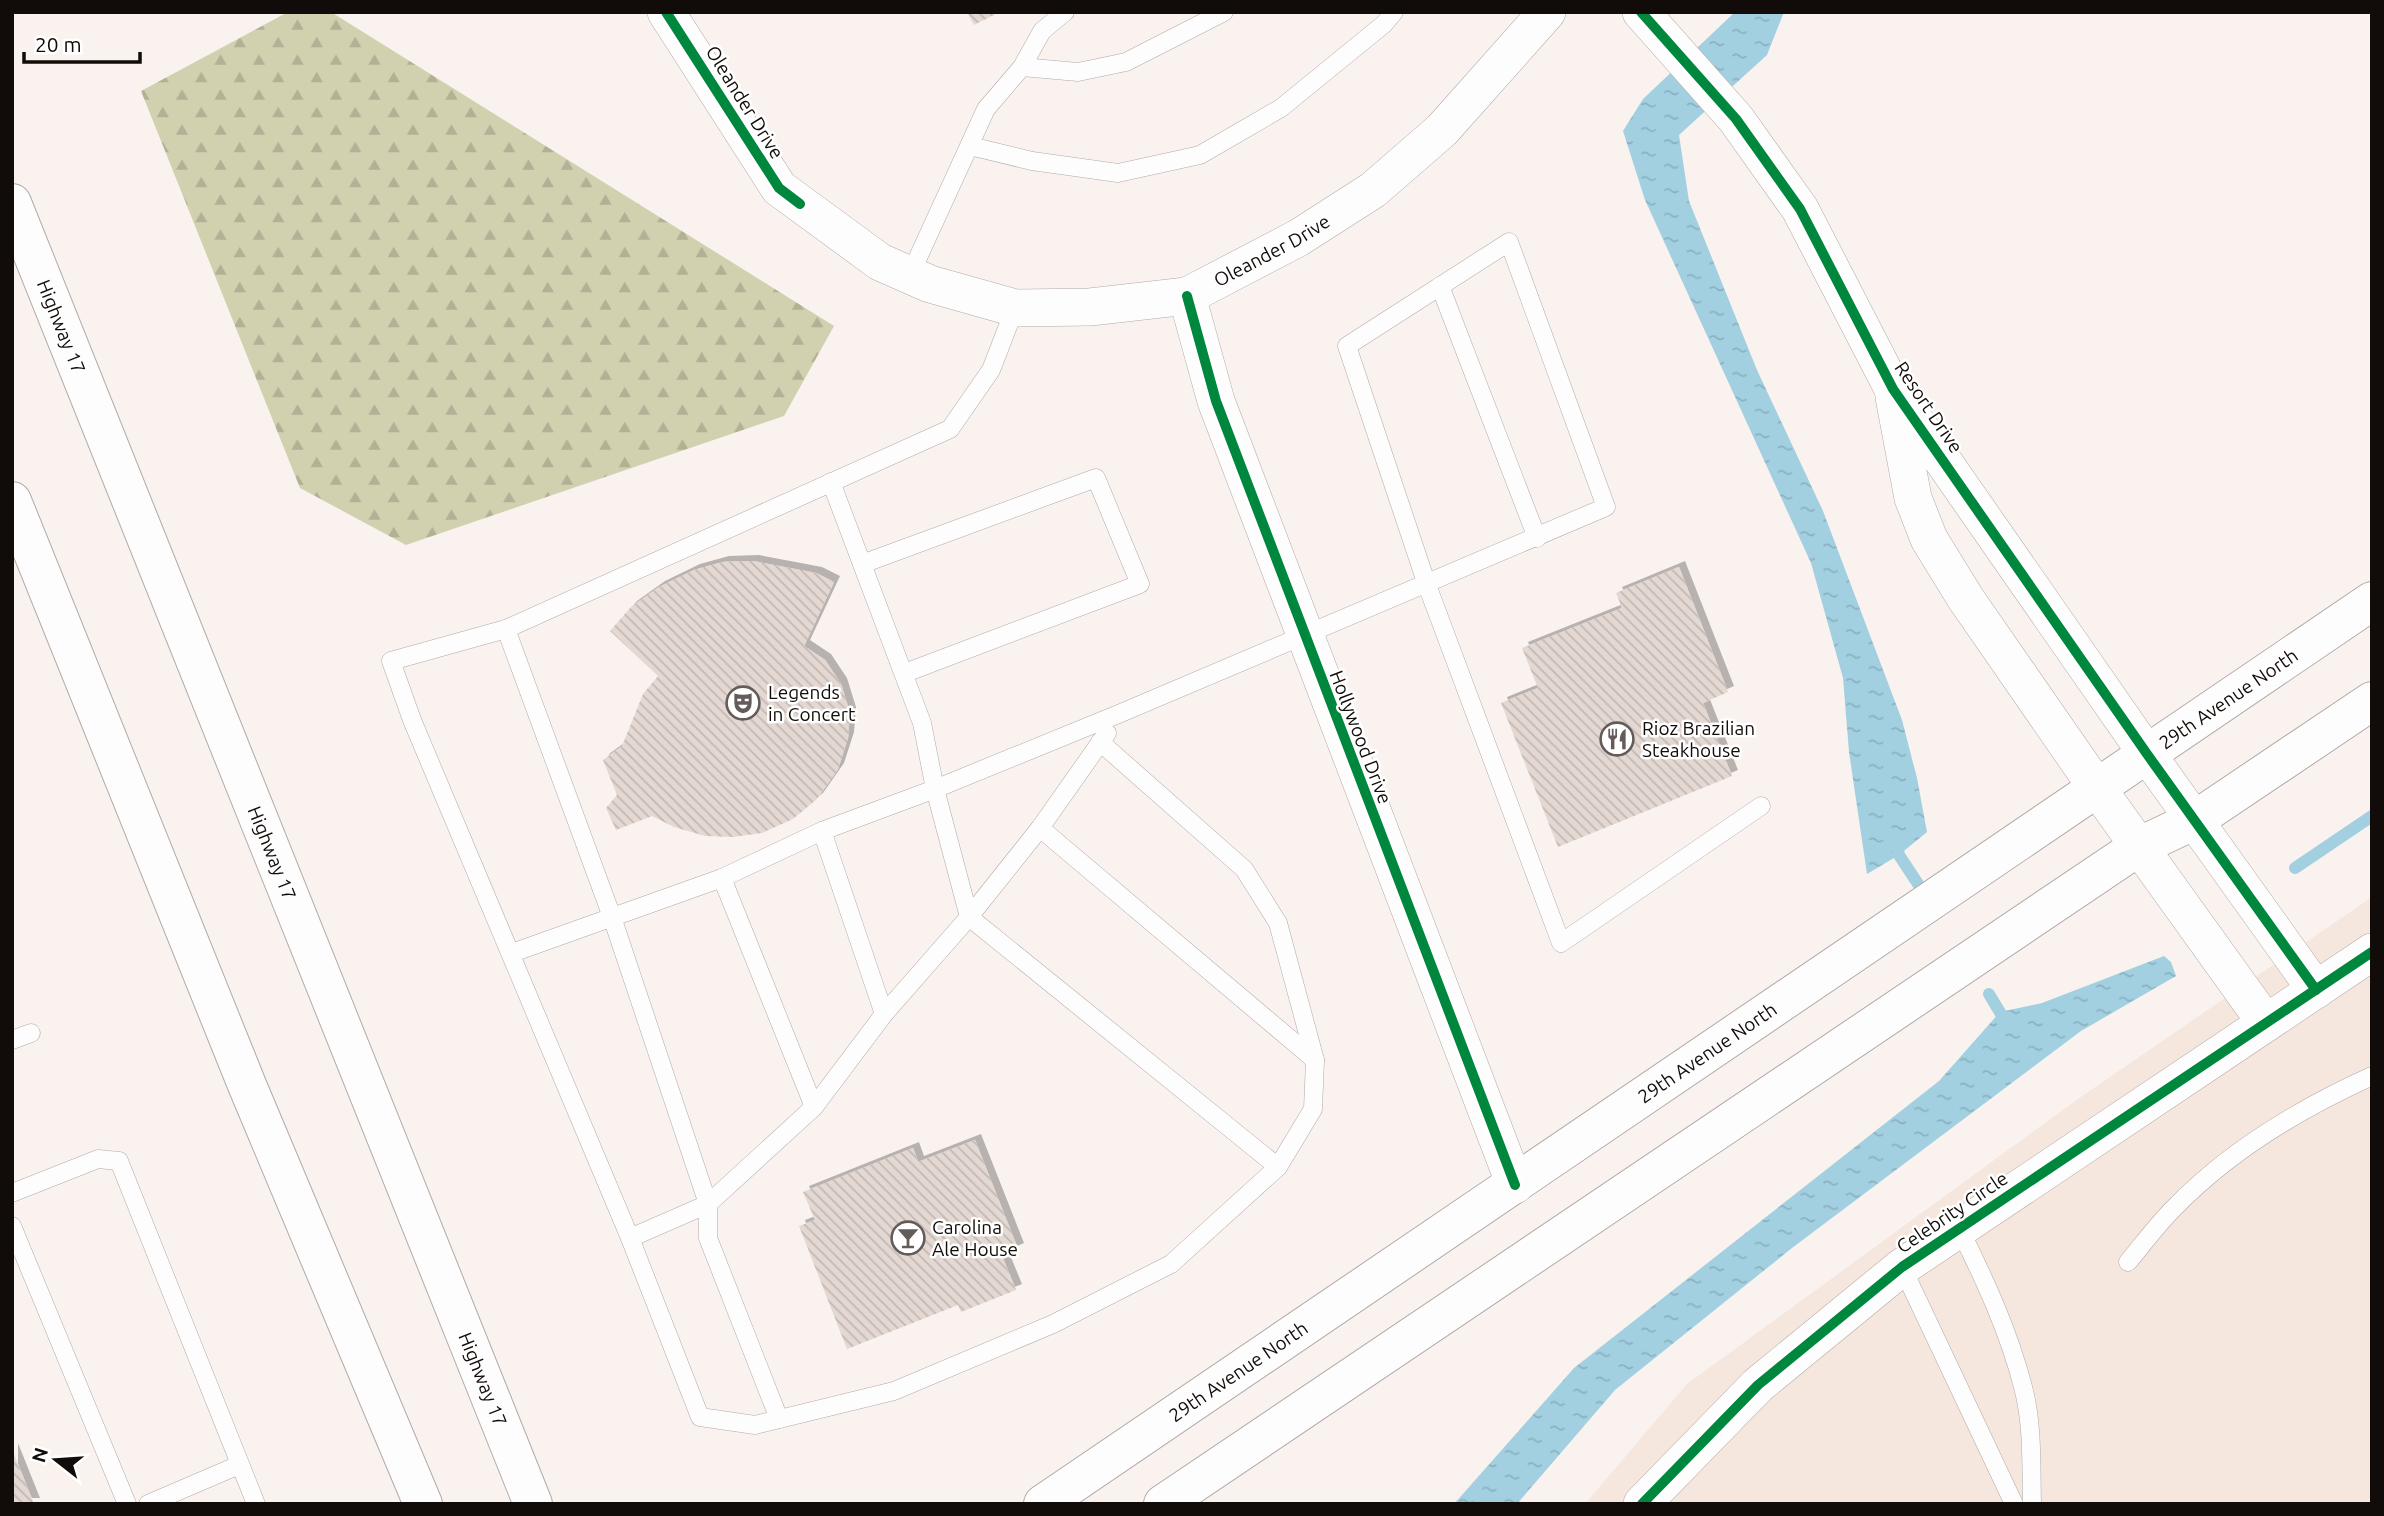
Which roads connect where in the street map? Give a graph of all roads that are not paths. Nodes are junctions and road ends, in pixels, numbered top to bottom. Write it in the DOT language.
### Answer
graph roads {
  1 [pos="666,12"];
  2 [pos="1065,12"];
  3 [pos="1394,12"];
  4 [pos="1547,12"];
  5 [pos="1641,12"];
  6 [pos="1216,14"];
  7 [pos="1022,67"];
  8 [pos="970,146"];
  9 [pos="12,203"];
  10 [pos="909,275"];
  11 [pos="1440,286"];
  12 [pos="1187,296"];
  13 [pos="1015,308"];
  14 [pos="1892,389"];
  15 [pos="831,482"];
  16 [pos="12,501"];
  17 [pos="1537,538"];
  18 [pos="862,564"];
  19 [pos="1427,585"];
  20 [pos="2372,601"];
  21 [pos="506,629"];
  22 [pos="1303,634"];
  23 [pos="905,673"];
  24 [pos="2372,701"];
  25 [pos="1121,712"];
  26 [pos="1100,742"];
  27 [pos="2147,754"];
  28 [pos="2097,788"];
  29 [pos="935,789"];
  30 [pos="1762,806"];
  31 [pos="2194,820"];
  32 [pos="1040,828"];
  33 [pos="822,831"];
  34 [pos="2138,847"];
  35 [pos="722,878"];
  36 [pos="612,917"];
  37 [pos="969,917"];
  38 [pos="2372,952"];
  39 [pos="512,953"];
  40 [pos="2316,990"];
  41 [pos="884,1014"];
  42 [pos="2266,1023"];
  43 [pos="31,1033"];
  44 [pos="12,1040"];
  45 [pos="1315,1060"];
  46 [pos="2372,1076"];
  47 [pos="814,1107"];
  48 [pos="1278,1167"];
  49 [pos="1515,1185"];
  50 [pos="12,1193"];
  51 [pos="708,1204"];
  52 [pos="12,1226"];
  53 [pos="1959,1228"];
  54 [pos="631,1238"];
  55 [pos="2128,1262"];
  56 [pos="1902,1267"];
  57 [pos="779,1419"];
  58 [pos="239,1465"];
  59 [pos="127,1504"];
  60 [pos="148,1504"];
  61 [pos="256,1504"];
  62 [pos="423,1504"];
  63 [pos="533,1504"];
  64 [pos="1043,1504"];
  65 [pos="1163,1504"];
  66 [pos="1642,1504"];
  67 [pos="2014,1504"];
  68 [pos="2032,1504"];
  1 -- 10 [label="street, Oleander Drive"];
  2 -- 7 [label="lane"];
  3 -- 8 [label="lane"];
  4 -- 12 [label="street, Oleander Drive"];
  5 -- 14 [label="street, Resort Drive"];
  6 -- 7 [label="lane"];
  7 -- 8 [label="lane"];
  8 -- 10 [label="lane"];
  9 -- 63 [label="main road, Highway 17"];
  10 -- 13 [label="street, Oleander Drive"];
  11 -- 17 [label="lane"];
  11 -- 17 [label="lane"];
  11 -- 19 [label="lane"];
  12 -- 13 [label="street, Oleander Drive"];
  12 -- 22 [label="street, Hollywood Drive"];
  13 -- 15 [label="lane"];
  14 -- 27 [label="street, Resort Drive"];
  14 -- 28 [label="street, Resort Drive"];
  15 -- 18 [label="lane"];
  15 -- 21 [label="lane"];
  16 -- 62 [label="main road"];
  17 -- 19 [label="lane"];
  18 -- 23 [label="lane"];
  18 -- 23 [label="lane"];
  19 -- 22 [label="lane"];
  19 -- 30 [label="lane"];
  20 -- 27 [label="main road, 29th Avenue North"];
  21 -- 36 [label="lane"];
  21 -- 39 [label="lane"];
  22 -- 25 [label="lane"];
  22 -- 49 [label="street, Hollywood Drive"];
  23 -- 29 [label="lane"];
  24 -- 31 [label="main road"];
  25 -- 26 [label="lane"];
  25 -- 29 [label="lane"];
  26 -- 32 [label="lane"];
  26 -- 45 [label="lane"];
  27 -- 28 [label="main road, 29th Avenue North"];
  27 -- 31 [label="street, Resort Drive"];
  28 -- 34 [label="street, Resort Drive"];
  28 -- 49 [label="main road, 29th Avenue North"];
  29 -- 33 [label="lane"];
  29 -- 37 [label="lane"];
  31 -- 34 [label="main road"];
  31 -- 40 [label="street"];
  32 -- 37 [label="lane"];
  32 -- 45 [label="lane"];
  33 -- 35 [label="lane"];
  33 -- 41 [label="lane"];
  34 -- 42 [label="street"];
  34 -- 65 [label="main road"];
  35 -- 36 [label="lane"];
  35 -- 47 [label="lane"];
  36 -- 39 [label="lane"];
  36 -- 51 [label="lane"];
  37 -- 41 [label="lane"];
  37 -- 48 [label="lane"];
  38 -- 40 [label="street, Celebrity Circle"];
  39 -- 54 [label="lane"];
  40 -- 42 [label="street, Celebrity Circle"];
  41 -- 47 [label="lane"];
  42 -- 53 [label="street, Celebrity Circle"];
  43 -- 44 [label="lane"];
  45 -- 48 [label="lane"];
  46 -- 55 [label="lane"];
  47 -- 51 [label="lane"];
  48 -- 57 [label="lane"];
  49 -- 64 [label="main road, 29th Avenue North"];
  50 -- 58 [label="lane"];
  51 -- 54 [label="lane"];
  51 -- 57 [label="lane"];
  52 -- 59 [label="lane"];
  53 -- 56 [label="street, Celebrity Circle"];
  53 -- 68 [label="lane"];
  54 -- 57 [label="lane"];
  56 -- 66 [label="street, Celebrity Circle"];
  56 -- 67 [label="lane"];
  58 -- 60 [label="lane"];
  58 -- 61 [label="lane"];
}
